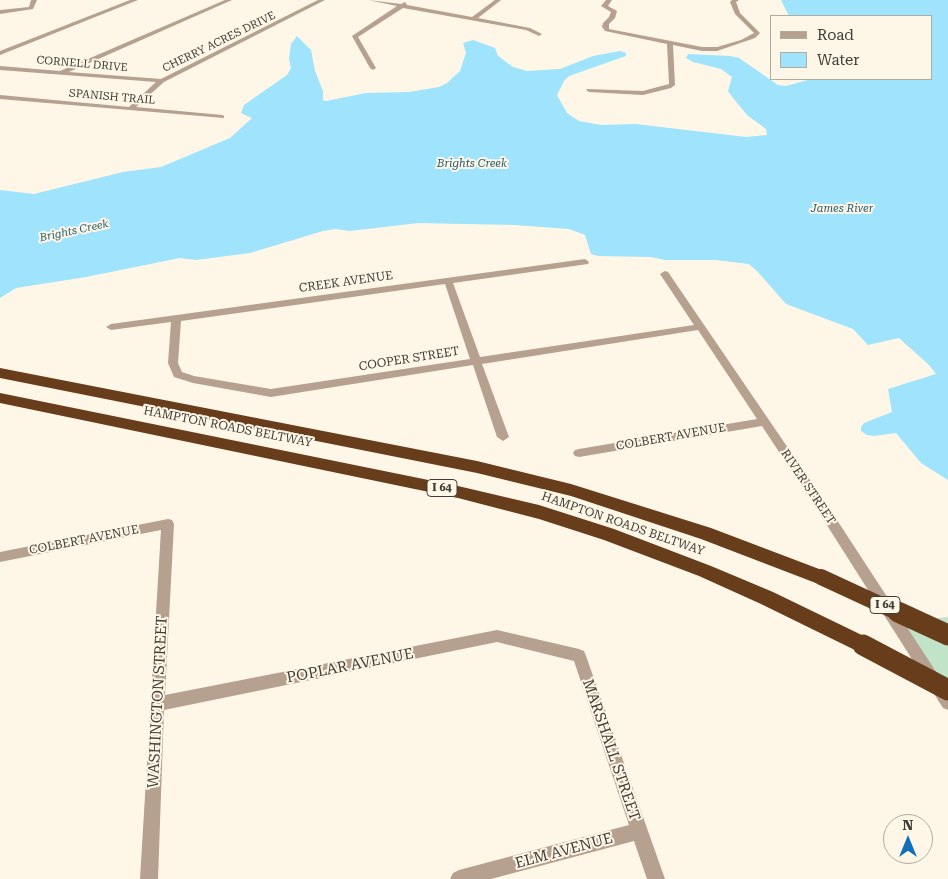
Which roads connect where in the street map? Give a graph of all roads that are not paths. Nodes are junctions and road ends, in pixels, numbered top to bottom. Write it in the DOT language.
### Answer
graph roads {
  1 [pos="34,0"];
  2 [pos="135,0"];
  3 [pos="229,0"];
  4 [pos="322,0"];
  5 [pos="371,0"];
  6 [pos="411,0"];
  7 [pos="498,0"];
  8 [pos="609,0"];
  9 [pos="736,0"];
  10 [pos="402,6"];
  11 [pos="0,12"];
  12 [pos="473,19"];
  13 [pos="539,34"];
  14 [pos="670,43"];
  15 [pos="0,53"];
  16 [pos="0,68"];
  17 [pos="373,68"];
  18 [pos="61,72"];
  19 [pos="162,81"];
  20 [pos="589,90"];
  21 [pos="0,97"];
  22 [pos="130,109"];
  23 [pos="222,117"];
  24 [pos="585,262"];
  25 [pos="665,274"];
  26 [pos="448,281"];
  27 [pos="176,318"];
  28 [pos="111,327"];
  29 [pos="700,327"];
  30 [pos="476,361"];
  31 [pos="0,373"];
  32 [pos="0,398"];
  33 [pos="764,422"];
  34 [pos="503,437"];
  35 [pos="579,453"];
  36 [pos="168,524"];
  37 [pos="0,557"];
  38 [pos="948,634"];
  39 [pos="543,647"];
  40 [pos="948,690"];
  41 [pos="948,703"];
  42 [pos="157,704"];
  43 [pos="639,831"];
  44 [pos="149,879"];
  45 [pos="459,879"];
  46 [pos="656,879"];
  1 -- 11 [label="street"];
  2 -- 15 [label="street"];
  3 -- 18 [label="street"];
  4 -- 19 [label="street, CHERRY ACRES DRIVE"];
  5 -- 10 [label="street"];
  6 -- 10 [label="street"];
  7 -- 12 [label="street"];
  8 -- 14 [label="street"];
  9 -- 14 [label="street"];
  10 -- 12 [label="street"];
  10 -- 17 [label="street"];
  12 -- 13 [label="street"];
  14 -- 20 [label="street"];
  16 -- 18 [label="street, CORNELL DRIVE"];
  18 -- 19 [label="street, CORNELL DRIVE"];
  19 -- 22 [label="street, CHERRY ACRES DRIVE"];
  21 -- 22 [label="street, SPANISH TRAIL"];
  22 -- 23 [label="street, SPANISH TRAIL"];
  24 -- 26 [label="street, CREEK AVENUE"];
  25 -- 29 [label="street, RIVER STREET"];
  26 -- 27 [label="street, CREEK AVENUE"];
  26 -- 30 [label="street"];
  27 -- 28 [label="street, CREEK AVENUE"];
  27 -- 30 [label="street, COOPER STREET"];
  29 -- 30 [label="street, COOPER STREET"];
  29 -- 33 [label="street, RIVER STREET"];
  30 -- 34 [label="street"];
  31 -- 38 [label="highway, HAMPTON ROADS BELTWAY / I 64, bridge"];
  32 -- 40 [label="highway, HAMPTON ROADS BELTWAY / I 64, bridge"];
  33 -- 35 [label="street, COLBERT AVENUE"];
  33 -- 41 [label="street, RIVER STREET"];
  36 -- 37 [label="street, COLBERT AVENUE"];
  36 -- 42 [label="street, WASHINGTON STREET"];
  39 -- 42 [label="street, POPLAR AVENUE"];
  39 -- 43 [label="street, MARSHALL STREET"];
  42 -- 44 [label="street, WASHINGTON STREET"];
  43 -- 45 [label="street, ELM AVENUE"];
  43 -- 46 [label="street, MARSHALL STREET"];
}
